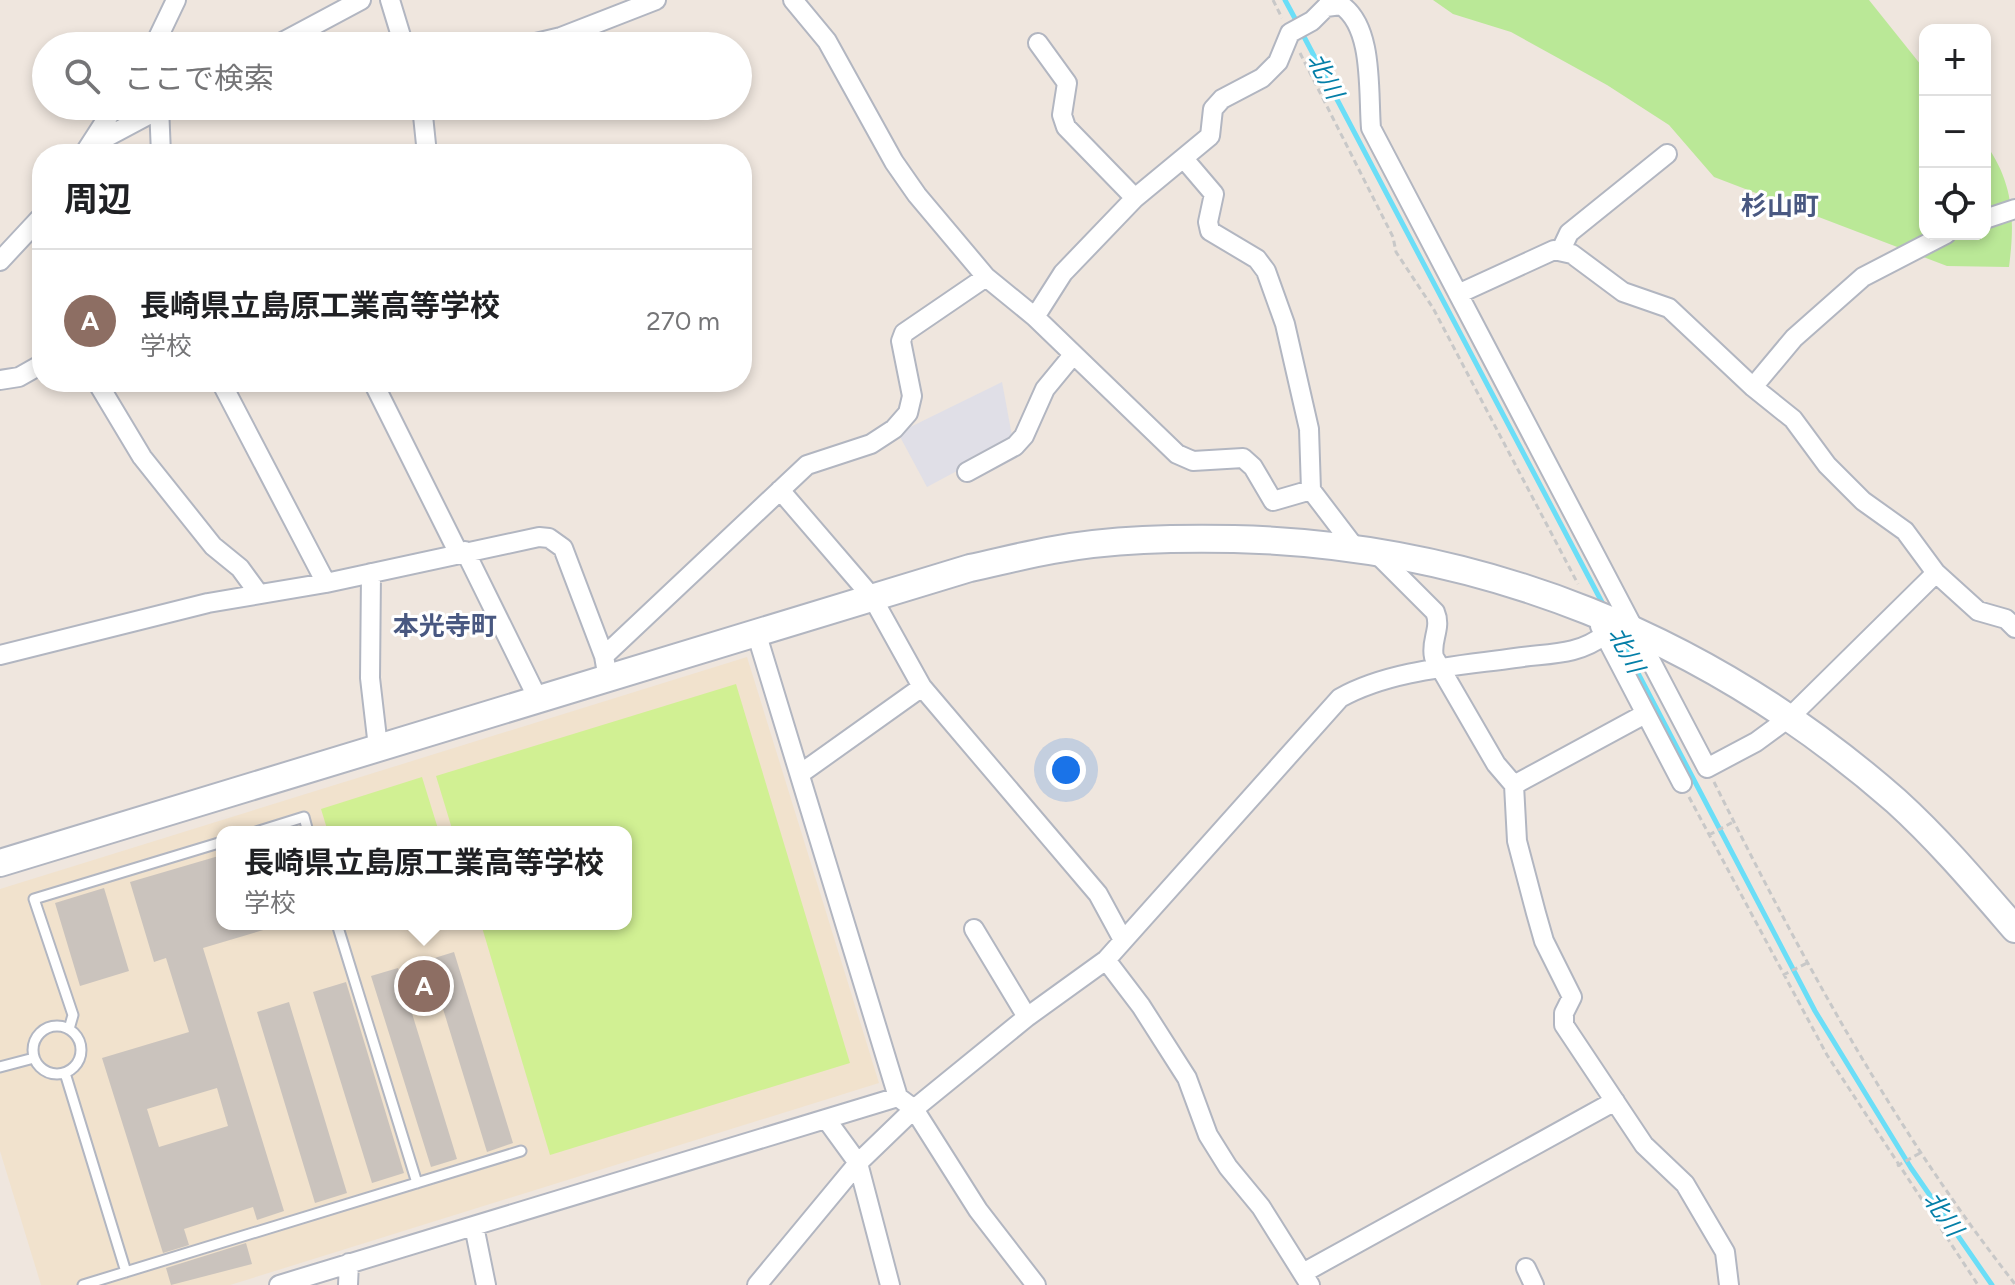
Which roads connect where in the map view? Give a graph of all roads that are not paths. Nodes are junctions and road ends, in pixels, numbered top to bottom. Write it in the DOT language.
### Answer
graph roads {
  1 [pos="176,0"];
  2 [pos="361,0"];
  3 [pos="390,0"];
  4 [pos="656,0"];
  5 [pos="793,0"];
  6 [pos="1324,3"];
  7 [pos="161,32"];
  8 [pos="301,32"];
  9 [pos="400,32"];
  10 [pos="574,32"];
  11 [pos="1038,43"];
  12 [pos="106,120"];
  13 [pos="138,120"];
  14 [pos="161,120"];
  15 [pos="423,120"];
  16 [pos="90,144"];
  17 [pos="93,144"];
  18 [pos="161,144"];
  19 [pos="426,144"];
  20 [pos="1667,154"];
  21 [pos="1185,160"];
  22 [pos="1135,198"];
  23 [pos="2015,209"];
  24 [pos="1991,217"];
  25 [pos="32,227"];
  26 [pos="1934,240"];
  27 [pos="1561,250"];
  28 [pos="0,261"];
  29 [pos="986,277"];
  30 [pos="1458,294"];
  31 [pos="1035,317"];
  32 [pos="1073,355"];
  33 [pos="32,370"];
  34 [pos="0,380"];
  35 [pos="1753,387"];
  36 [pos="103,392"];
  37 [pos="226,392"];
  38 [pos="378,392"];
  39 [pos="967,472"];
  40 [pos="780,490"];
  41 [pos="1311,490"];
  42 [pos="1365,550"];
  43 [pos="461,552"];
  44 [pos="371,573"];
  45 [pos="1936,573"];
  46 [pos="326,583"];
  47 [pos="259,594"];
  48 [pos="872,597"];
  49 [pos="1600,621"];
  50 [pos="2015,628"];
  51 [pos="1633,630"];
  52 [pos="756,632"];
  53 [pos="0,655"];
  54 [pos="606,668"];
  55 [pos="1441,669"];
  56 [pos="922,687"];
  57 [pos="538,699"];
  58 [pos="1645,714"];
  59 [pos="1790,717"];
  60 [pos="378,747"];
  61 [pos="800,774"];
  62 [pos="1682,783"];
  63 [pos="1514,785"];
  64 [pos="275,826"];
  65 [pos="306,826"];
  66 [pos="216,844"];
  67 [pos="0,863"];
  68 [pos="974,929"];
  69 [pos="2015,929"];
  70 [pos="339,930"];
  71 [pos="1123,940"];
  72 [pos="1106,960"];
  73 [pos="1027,1017"];
  74 [pos="69,1029"];
  75 [pos="34,1058"];
  76 [pos="0,1067"];
  77 [pos="65,1073"];
  78 [pos="898,1097"];
  79 [pos="1615,1101"];
  80 [pos="914,1109"];
  81 [pos="826,1119"];
  82 [pos="521,1151"];
  83 [pos="858,1163"];
  84 [pos="417,1183"];
  85 [pos="474,1226"];
  86 [pos="349,1263"];
  87 [pos="126,1272"];
  88 [pos="1307,1279"];
  89 [pos="83,1285"];
  90 [pos="279,1285"];
  91 [pos="348,1285"];
  92 [pos="486,1285"];
  93 [pos="757,1285"];
  94 [pos="890,1285"];
  95 [pos="1036,1285"];
  96 [pos="1729,1285"];
  1 -- 7 [label="street"];
  2 -- 8 [label="street"];
  3 -- 9 [label="street"];
  4 -- 10 [label="street"];
  5 -- 29 [label="street"];
  6 -- 21 [label="street"];
  6 -- 30 [label="street"];
  11 -- 22 [label="street"];
  12 -- 16 [label="street"];
  13 -- 17 [label="street"];
  14 -- 18 [label="street"];
  15 -- 19 [label="street"];
  20 -- 27 [label="street"];
  21 -- 22 [label="street"];
  21 -- 41 [label="street"];
  22 -- 31 [label="street"];
  23 -- 24 [label="street"];
  25 -- 28 [label="street"];
  26 -- 35 [label="street"];
  27 -- 30 [label="street"];
  27 -- 35 [label="street"];
  29 -- 31 [label="street"];
  29 -- 40 [label="street"];
  30 -- 51 [label="street"];
  31 -- 32 [label="street"];
  32 -- 39 [label="street"];
  32 -- 41 [label="street"];
  33 -- 34 [label="street"];
  35 -- 45 [label="street"];
  36 -- 47 [label="street"];
  37 -- 46 [label="street"];
  38 -- 43 [label="street"];
  40 -- 48 [label="street"];
  40 -- 54 [label="street"];
  41 -- 42 [label="street"];
  42 -- 48 [label="street"];
  42 -- 49 [label="street"];
  42 -- 55 [label="street"];
  43 -- 44 [label="street"];
  43 -- 54 [label="street"];
  43 -- 57 [label="street"];
  44 -- 46 [label="street"];
  44 -- 60 [label="street"];
  45 -- 50 [label="street"];
  45 -- 59 [label="street"];
  46 -- 47 [label="street"];
  47 -- 53 [label="street"];
  48 -- 52 [label="street"];
  48 -- 56 [label="street"];
  49 -- 51 [label="street"];
  49 -- 55 [label="street"];
  49 -- 58 [label="street"];
  51 -- 59 [label="street"];
  51 -- 59 [label="street"];
  52 -- 54 [label="street"];
  52 -- 61 [label="street"];
  54 -- 57 [label="street"];
  55 -- 63 [label="street"];
  55 -- 71 [label="street"];
  56 -- 61 [label="street"];
  56 -- 71 [label="street"];
  57 -- 60 [label="street"];
  58 -- 62 [label="street"];
  58 -- 63 [label="street"];
  59 -- 69 [label="street"];
  60 -- 67 [label="street"];
  61 -- 78 [label="street"];
  63 -- 79 [label="street"];
  64 -- 65 [label="lane"];
  66 -- 74 [label="lane"];
  68 -- 73 [label="street"];
  70 -- 84 [label="lane"];
  71 -- 72 [label="street"];
  72 -- 73 [label="street"];
  72 -- 88 [label="street"];
  73 -- 80 [label="street"];
  74 -- 75 [label="lane"];
  74 -- 77 [label="lane"];
  75 -- 76 [label="lane"];
  75 -- 77 [label="lane"];
  77 -- 87 [label="lane"];
  78 -- 80 [label="street"];
  78 -- 81 [label="street"];
  79 -- 88 [label="street"];
  79 -- 96 [label="street"];
  80 -- 83 [label="street"];
  80 -- 95 [label="street"];
  81 -- 83 [label="street"];
  81 -- 85 [label="street"];
  82 -- 84 [label="lane"];
  83 -- 93 [label="street"];
  83 -- 94 [label="street"];
  84 -- 87 [label="lane"];
  85 -- 86 [label="street"];
  85 -- 92 [label="street"];
  86 -- 90 [label="street"];
  86 -- 91 [label="street"];
  87 -- 89 [label="lane"];
}
